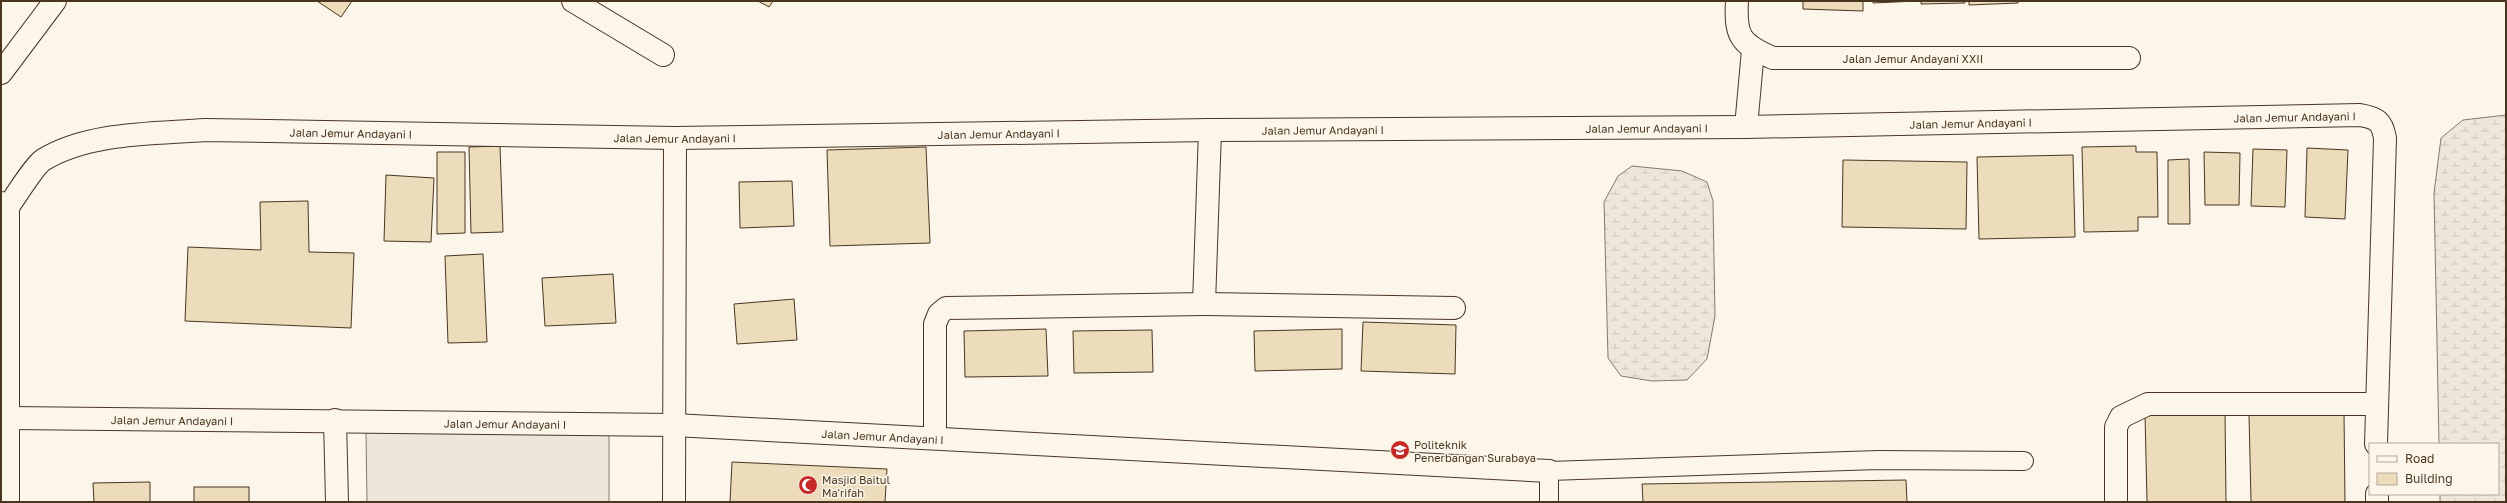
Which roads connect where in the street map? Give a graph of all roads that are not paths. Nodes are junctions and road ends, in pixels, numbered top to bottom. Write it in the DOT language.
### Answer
graph roads {
  1 [pos="55,1"];
  2 [pos="573,1"];
  3 [pos="1737,1"];
  4 [pos="1753,50"];
  5 [pos="664,55"];
  6 [pos="2129,58"];
  7 [pos="1,73"];
  8 [pos="1746,127"];
  9 [pos="1210,130"];
  10 [pos="675,138"];
  11 [pos="4,205"];
  12 [pos="1204,304"];
  13 [pos="1454,308"];
  14 [pos="2376,404"];
  15 [pos="9,418"];
  16 [pos="335,420"];
  17 [pos="674,425"];
  18 [pos="935,438"];
  19 [pos="2376,443"];
  20 [pos="2024,461"];
  21 [pos="1549,471"];
  22 [pos="8,502"];
  23 [pos="338,502"];
  24 [pos="674,502"];
  25 [pos="1549,502"];
  26 [pos="2116,502"];
  1 -- 7 [label="street"];
  2 -- 5 [label="street"];
  3 -- 4 [label="street"];
  4 -- 6 [label="street, Jalan Jemur Andayani XXII"];
  4 -- 8 [label="street"];
  8 -- 9 [label="street, Jalan Jemur Andayani I"];
  8 -- 14 [label="street, Jalan Jemur Andayani I"];
  9 -- 10 [label="street, Jalan Jemur Andayani I"];
  9 -- 12 [label="street"];
  10 -- 11 [label="street, Jalan Jemur Andayani I"];
  10 -- 17 [label="street"];
  11 -- 15 [label="street, Jalan Jemur Andayani I"];
  12 -- 13 [label="street"];
  12 -- 18 [label="street"];
  14 -- 19 [label="street, Jalan Jemur Andayani I"];
  14 -- 26 [label="street"];
  15 -- 16 [label="street, Jalan Jemur Andayani I"];
  15 -- 22 [label="street, Jalan Jemur Andayani I"];
  16 -- 17 [label="street, Jalan Jemur Andayani I"];
  16 -- 23 [label="street"];
  17 -- 18 [label="street, Jalan Jemur Andayani I"];
  17 -- 24 [label="street"];
  18 -- 21 [label="street, Jalan Jemur Andayani I"];
  20 -- 21 [label="lane"];
  21 -- 25 [label="lane"];
}
